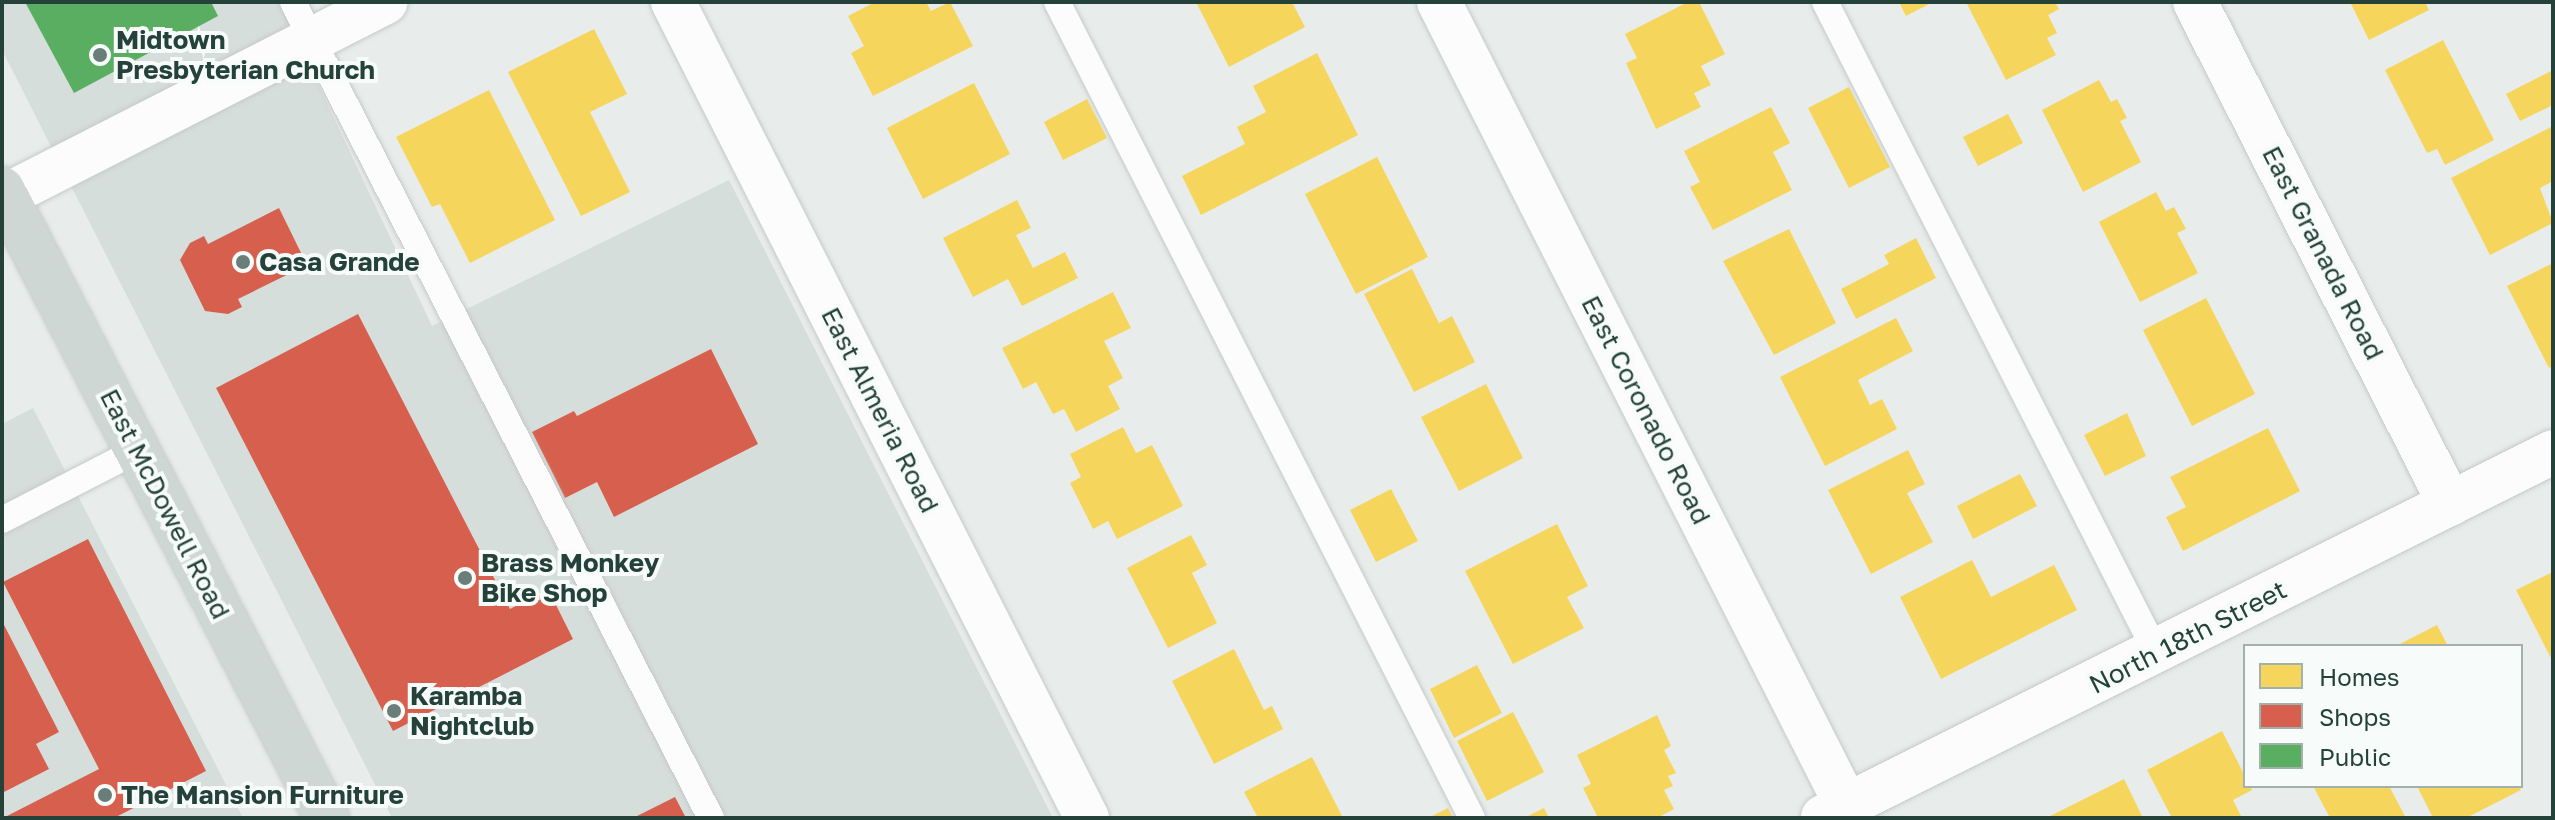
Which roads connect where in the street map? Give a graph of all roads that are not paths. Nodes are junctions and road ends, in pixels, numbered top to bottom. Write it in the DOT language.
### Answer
graph roads {
  1 [pos="385,2"];
  2 [pos="673,2"];
  3 [pos="1057,2"];
  4 [pos="1439,2"];
  5 [pos="1825,2"];
  6 [pos="2195,2"];
  7 [pos="303,20"];
  8 [pos="3,195"];
  9 [pos="138,450"];
  10 [pos="2553,452"];
  11 [pos="2450,504"];
  12 [pos="2,520"];
  13 [pos="2157,654"];
  14 [pos="1840,814"];
  15 [pos="327,818"];
  16 [pos="711,818"];
  17 [pos="1087,818"];
  18 [pos="1472,818"];
  1 -- 7 [label="street"];
  2 -- 17 [label="street, East Almeria Road"];
  3 -- 18 [label="lane"];
  4 -- 14 [label="street, East Coronado Road"];
  5 -- 13 [label="lane"];
  6 -- 11 [label="street, East Granada Road"];
  7 -- 8 [label="street"];
  7 -- 16 [label="lane"];
  8 -- 9 [label="main road, East McDowell Road"];
  9 -- 12 [label="lane"];
  9 -- 15 [label="main road, East McDowell Road"];
  10 -- 11 [label="street, North 18th Street"];
  11 -- 13 [label="street, North 18th Street"];
  13 -- 14 [label="street, North 18th Street"];
}
